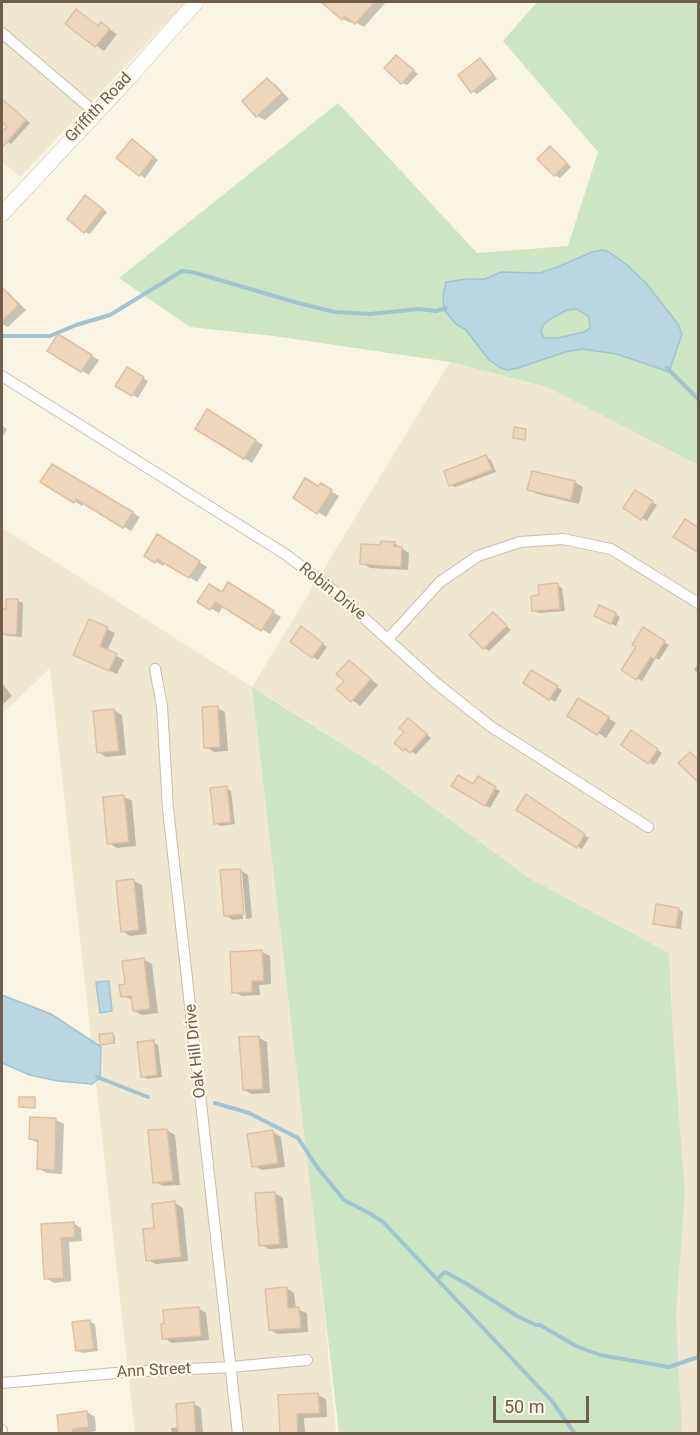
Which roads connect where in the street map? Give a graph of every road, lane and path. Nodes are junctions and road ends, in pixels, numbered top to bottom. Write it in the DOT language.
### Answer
graph roads {
  1 [pos="196,2"];
  2 [pos="2,33"];
  3 [pos="96,113"];
  4 [pos="2,214"];
  5 [pos="2,375"];
  6 [pos="699,603"];
  7 [pos="388,639"];
  8 [pos="155,669"];
  9 [pos="648,827"];
  10 [pos="307,1360"];
  11 [pos="231,1367"];
  12 [pos="2,1383"];
  13 [pos="238,1434"];
  1 -- 3 [label="street, Griffith Road"];
  2 -- 3 [label="street"];
  3 -- 4 [label="street, Griffith Road"];
  5 -- 7 [label="street, Robin Drive"];
  6 -- 7 [label="street"];
  7 -- 9 [label="street, Robin Drive"];
  8 -- 11 [label="street, Oak Hill Drive"];
  10 -- 11 [label="street, Ann Street"];
  11 -- 12 [label="street, Ann Street"];
  11 -- 13 [label="street, Oak Hill Drive"];
}
